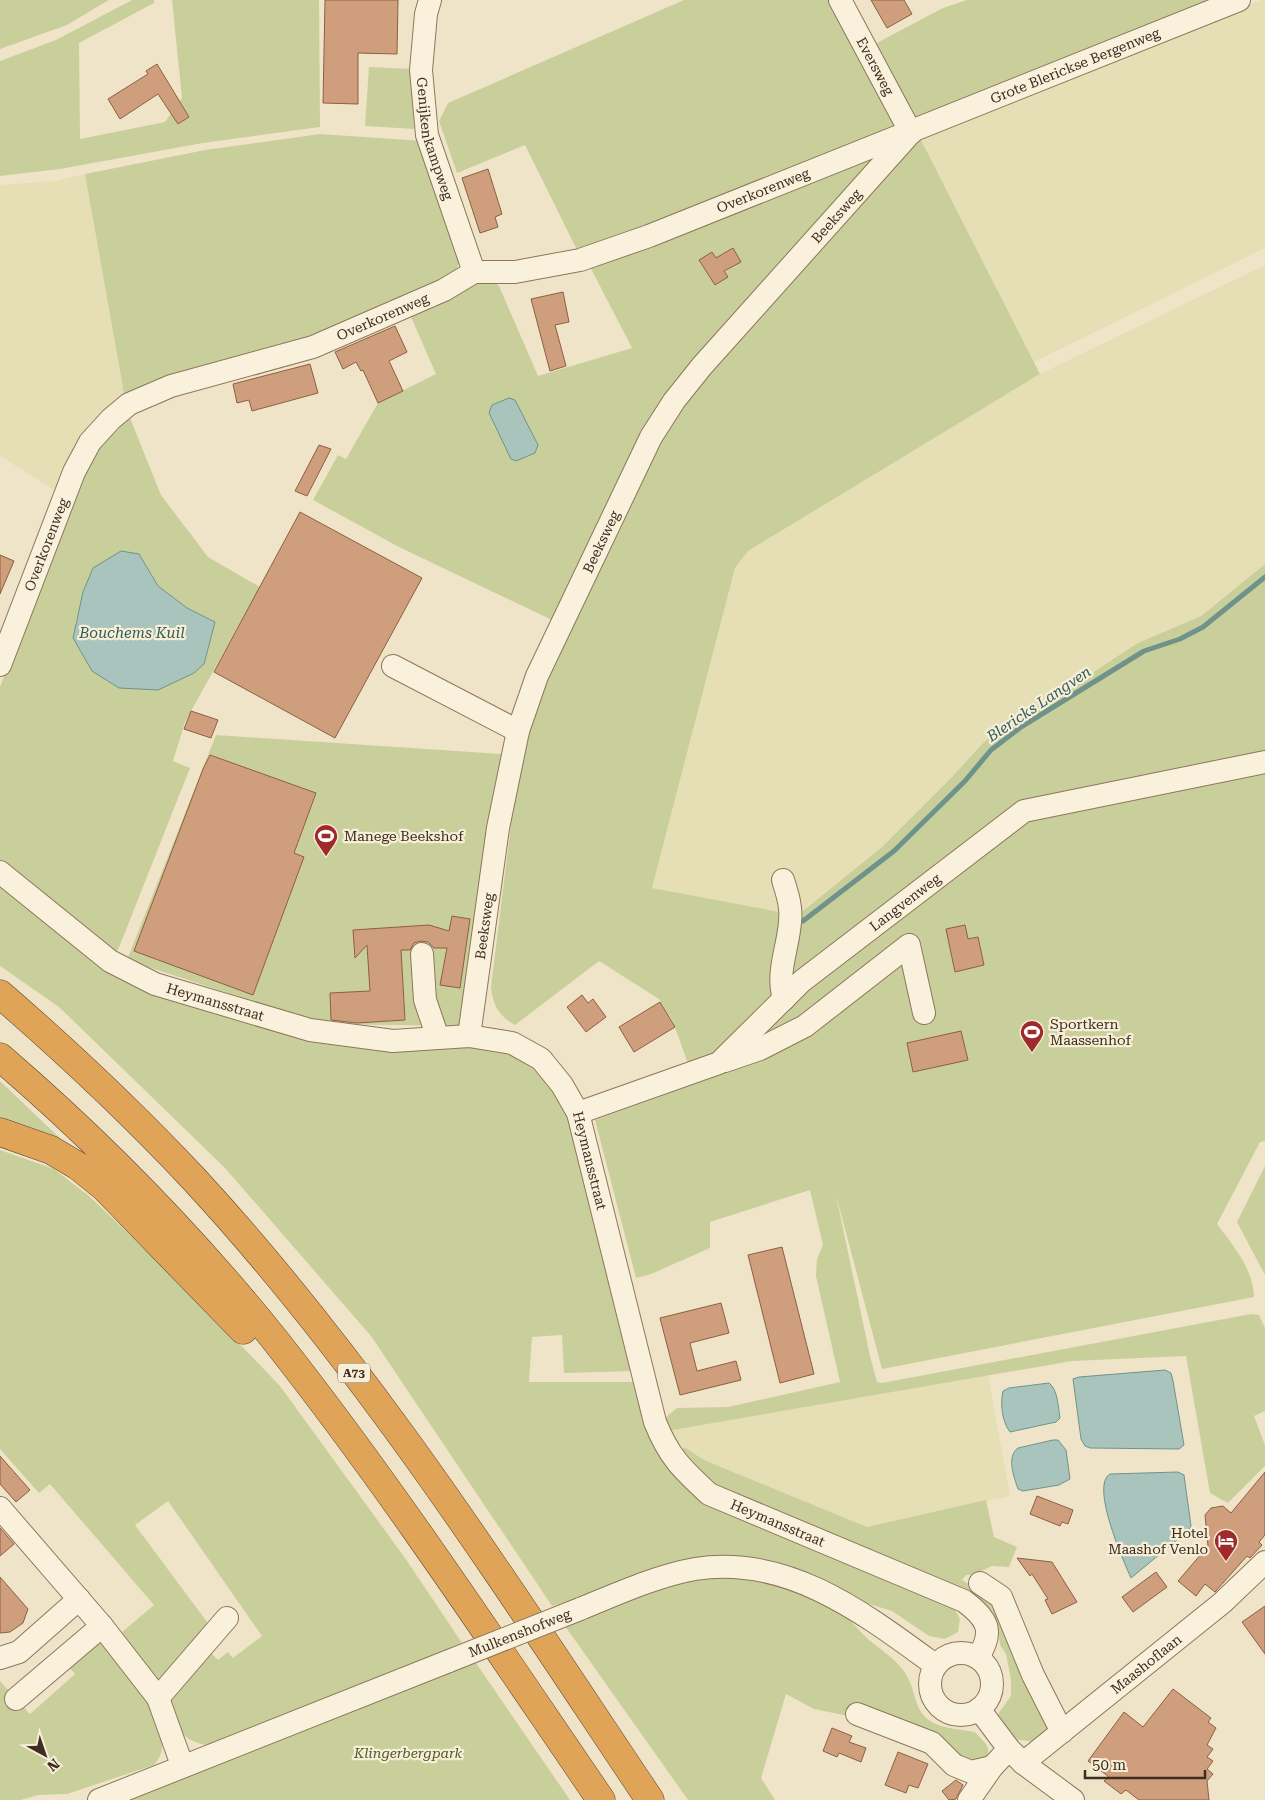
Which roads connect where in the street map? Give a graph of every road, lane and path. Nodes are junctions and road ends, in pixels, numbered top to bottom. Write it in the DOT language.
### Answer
graph roads {
  1 [pos="430,0"];
  2 [pos="840,0"];
  3 [pos="1239,0"];
  4 [pos="910,133"];
  5 [pos="474,272"];
  6 [pos="0,665"];
  7 [pos="394,666"];
  8 [pos="518,731"];
  9 [pos="1265,762"];
  10 [pos="0,872"];
  11 [pos="783,880"];
  12 [pos="422,954"];
  13 [pos="0,994"];
  14 [pos="784,999"];
  15 [pos="924,1013"];
  16 [pos="469,1036"];
  17 [pos="438,1038"];
  18 [pos="0,1057"];
  19 [pos="719,1063"];
  20 [pos="578,1113"];
  21 [pos="0,1132"];
  22 [pos="329,1411"];
  23 [pos="0,1508"];
  24 [pos="1265,1562"];
  25 [pos="980,1583"];
  26 [pos="79,1599"];
  27 [pos="227,1618"];
  28 [pos="102,1626"];
  29 [pos="978,1657"];
  30 [pos="0,1658"];
  31 [pos="935,1665"];
  32 [pos="158,1698"];
  33 [pos="16,1699"];
  34 [pos="979,1709"];
  35 [pos="857,1714"];
  36 [pos="1062,1732"];
  37 [pos="1016,1756"];
  38 [pos="182,1765"];
  39 [pos="992,1767"];
  40 [pos="98,1800"];
  41 [pos="601,1800"];
  42 [pos="650,1800"];
  43 [pos="969,1800"];
  44 [pos="1073,1800"];
  1 -- 5 [label="street, Genijkenkampweg"];
  2 -- 4 [label="street, Eversweg"];
  3 -- 4 [label="street, Grote Blerickse Bergenweg"];
  4 -- 5 [label="street, Overkorenweg"];
  4 -- 8 [label="street, Beeksweg"];
  5 -- 6 [label="street, Overkorenweg"];
  7 -- 8 [label="street"];
  8 -- 16 [label="street, Beeksweg"];
  9 -- 14 [label="street, Langvenweg"];
  10 -- 17 [label="street, Heymansstraat"];
  11 -- 14 [label="street"];
  12 -- 17 [label="street"];
  13 -- 42 [label="highway, A73"];
  14 -- 19 [label="street, Langvenweg"];
  15 -- 19 [label="street"];
  16 -- 17 [label="street, Heymansstraat"];
  16 -- 20 [label="street, Heymansstraat"];
  18 -- 22 [label="highway"];
  19 -- 20 [label="street, Langvenweg"];
  20 -- 29 [label="street, Heymansstraat"];
  21 -- 22 [label="highway"];
  22 -- 41 [label="highway"];
  23 -- 26 [label="street"];
  24 -- 36 [label="street, Maashoflaan"];
  25 -- 36 [label="street"];
  26 -- 28 [label="street"];
  26 -- 30 [label="street"];
  27 -- 32 [label="street"];
  28 -- 32 [label="street"];
  28 -- 33 [label="street"];
  29 -- 31 [label="street"];
  29 -- 34 [label="street"];
  31 -- 34 [label="street"];
  31 -- 38 [label="street, Mulkenshofweg, bridge"];
  32 -- 38 [label="street"];
  34 -- 37 [label="street"];
  35 -- 39 [label="street"];
  36 -- 37 [label="street, Maashoflaan"];
  37 -- 39 [label="street"];
  37 -- 44 [label="street"];
  38 -- 40 [label="street, Mulkenshofweg"];
  39 -- 43 [label="street"];
}
